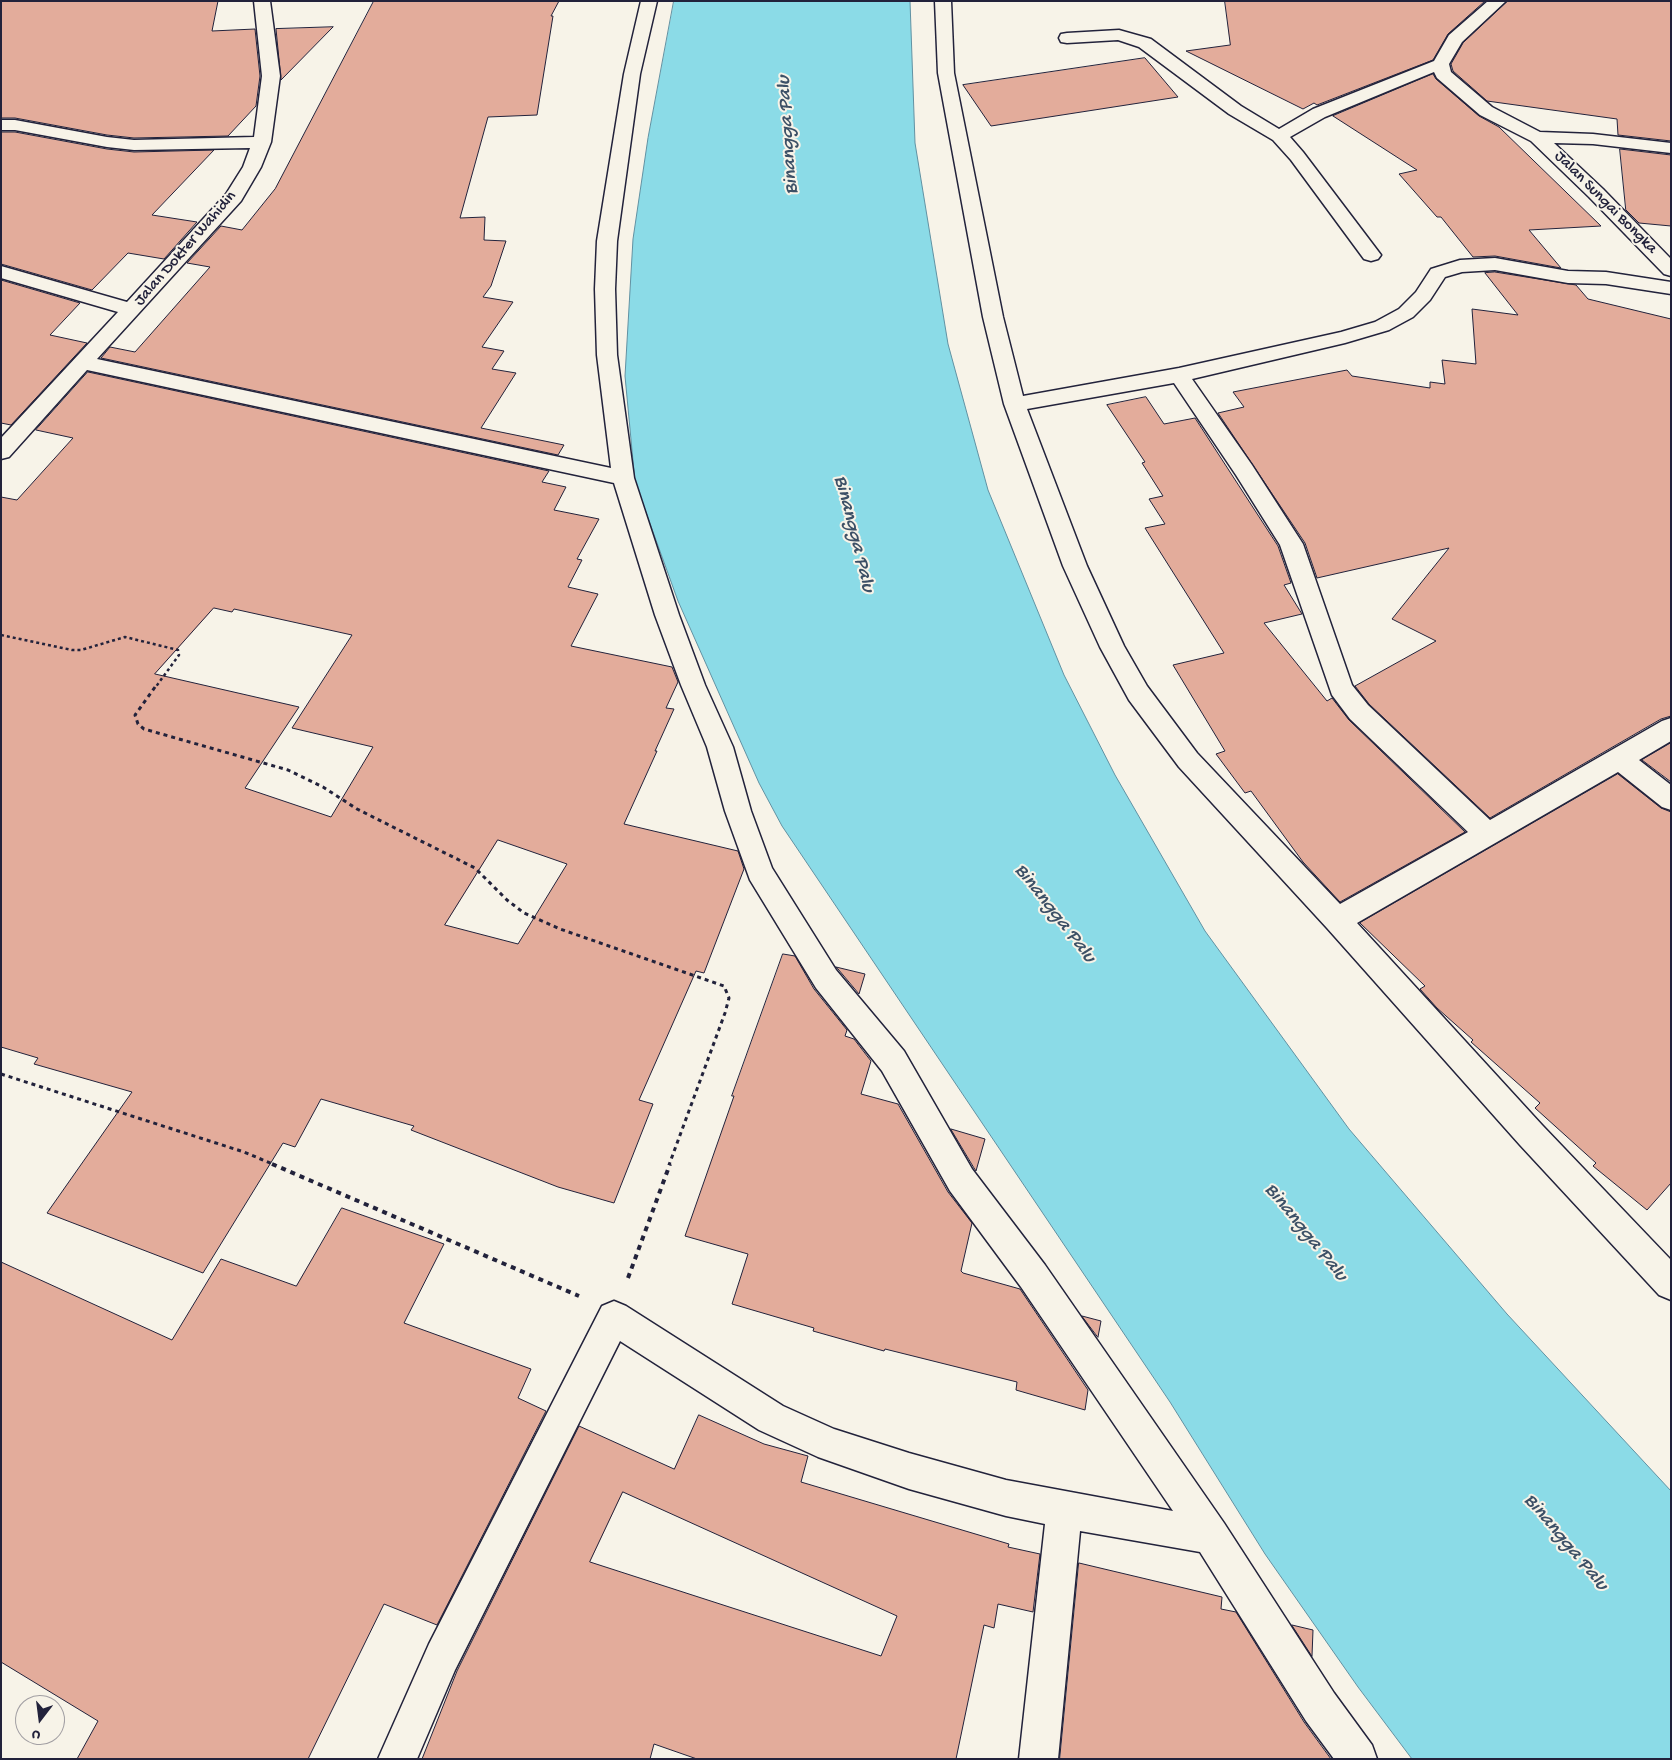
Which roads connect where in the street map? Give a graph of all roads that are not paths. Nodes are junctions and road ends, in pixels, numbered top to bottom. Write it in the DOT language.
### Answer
graph roads {
  1 [pos="262,1"];
  2 [pos="649,1"];
  3 [pos="943,1"];
  4 [pos="1498,1"];
  5 [pos="1067,38"];
  6 [pos="1441,64"];
  7 [pos="1,126"];
  8 [pos="1279,136"];
  9 [pos="1537,138"];
  10 [pos="262,142"];
  11 [pos="1671,148"];
  12 [pos="1371,255"];
  13 [pos="1671,270"];
  14 [pos="1,272"];
  15 [pos="1671,288"];
  16 [pos="132,310"];
  17 [pos="84,363"];
  18 [pos="1179,374"];
  19 [pos="1015,404"];
  20 [pos="1,452"];
  21 [pos="623,478"];
  22 [pos="1671,728"];
  23 [pos="1620,759"];
  24 [pos="1671,800"];
  25 [pos="1487,833"];
  26 [pos="1337,920"];
  27 [pos="1671,1284"];
  28 [pos="1064,1510"];
  29 [pos="1211,1536"];
  30 [pos="397,1759"];
  31 [pos="1038,1759"];
  32 [pos="1358,1759"];
  1 -- 10 [label="street, Jalan Dokter Wahidin"];
  2 -- 21 [label="street"];
  3 -- 19 [label="street"];
  4 -- 6 [label="street"];
  5 -- 8 [label="street"];
  6 -- 8 [label="street"];
  6 -- 9 [label="street"];
  7 -- 10 [label="street"];
  8 -- 12 [label="street"];
  9 -- 11 [label="street"];
  9 -- 13 [label="street, Jalan Sungai Bongka"];
  10 -- 16 [label="street, Jalan Dokter Wahidin"];
  14 -- 16 [label="street"];
  15 -- 18 [label="street"];
  16 -- 17 [label="street, Jalan Dokter Wahidin"];
  17 -- 20 [label="street, Jalan Dokter Wahidin"];
  17 -- 21 [label="street"];
  18 -- 19 [label="street"];
  18 -- 25 [label="street"];
  19 -- 26 [label="street"];
  21 -- 29 [label="street"];
  22 -- 23 [label="street"];
  23 -- 24 [label="street"];
  23 -- 25 [label="street"];
  25 -- 26 [label="street"];
  26 -- 27 [label="street"];
  28 -- 29 [label="street"];
  28 -- 30 [label="street"];
  28 -- 31 [label="street"];
  29 -- 32 [label="street"];
}
